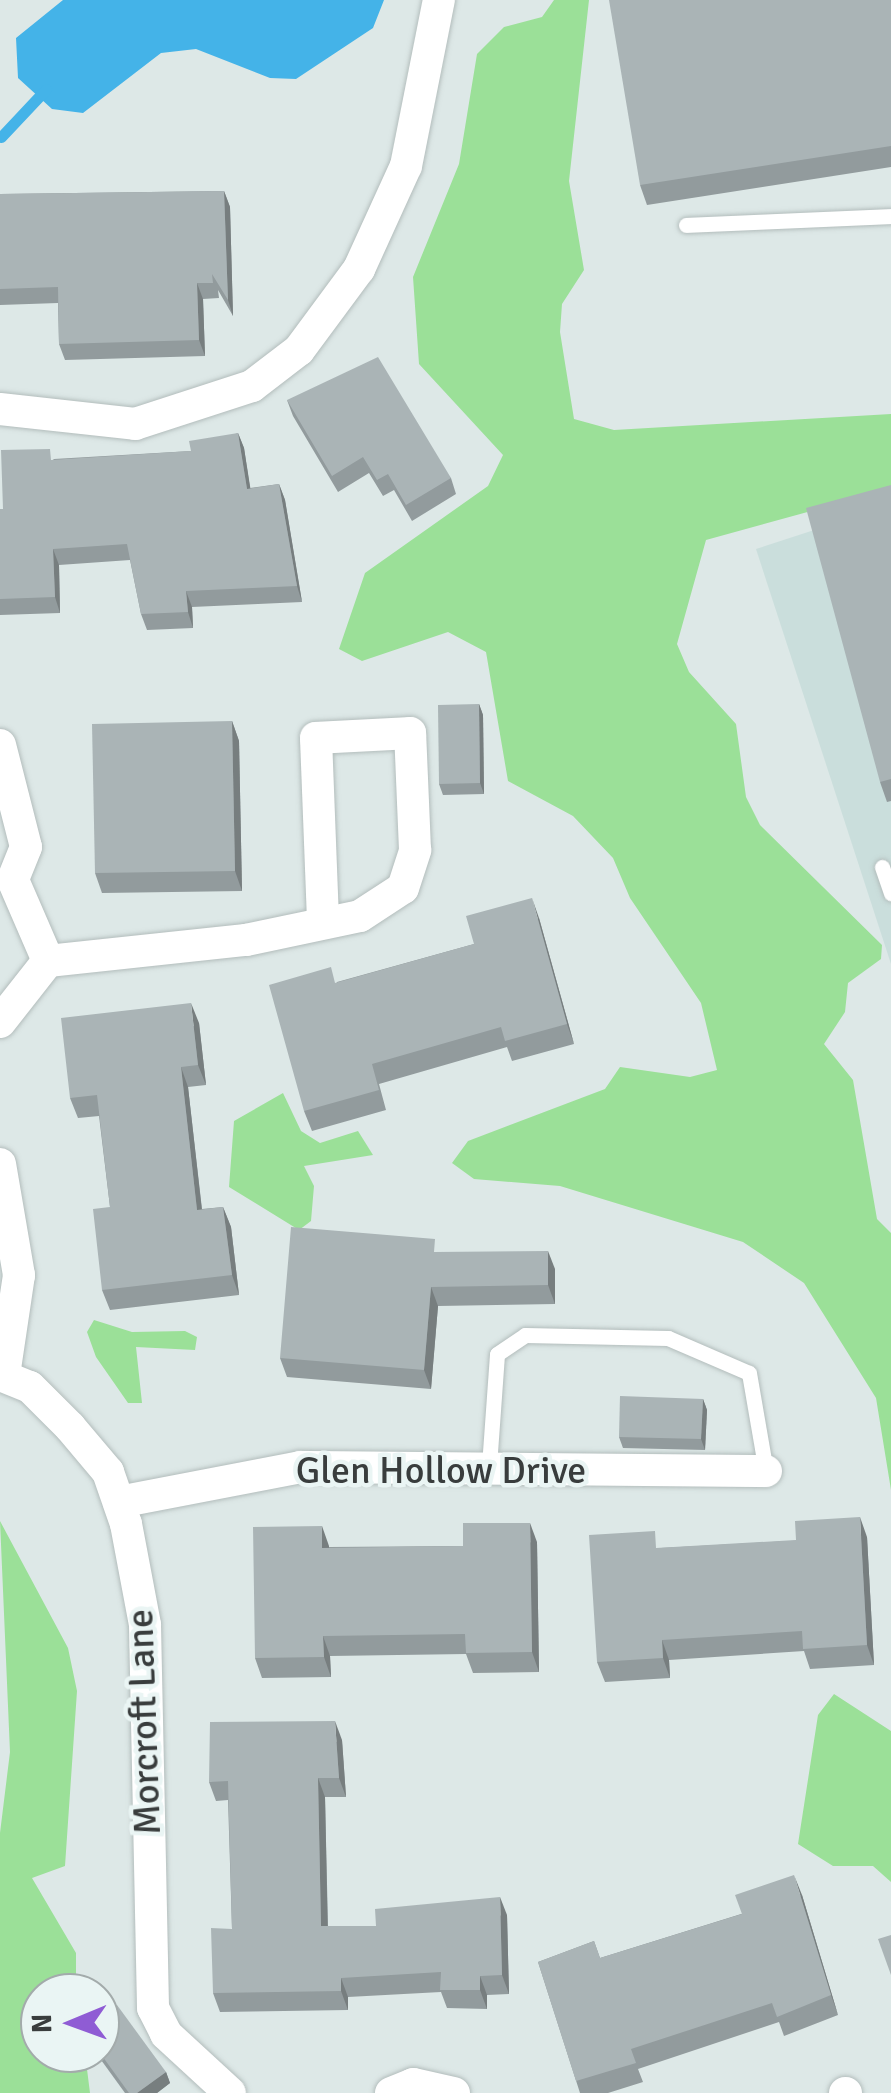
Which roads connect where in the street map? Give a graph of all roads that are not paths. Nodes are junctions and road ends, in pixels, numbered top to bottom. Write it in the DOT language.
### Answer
graph roads {
  1 [pos="438,0"];
  2 [pos="891,216"];
  3 [pos="686,224"];
  4 [pos="0,409"];
  5 [pos="0,746"];
  6 [pos="882,867"];
  7 [pos="6,881"];
  8 [pos="891,893"];
  9 [pos="323,923"];
  10 [pos="48,961"];
  11 [pos="0,1022"];
  12 [pos="0,1164"];
  13 [pos="2,1375"];
  14 [pos="489,1466"];
  15 [pos="766,1471"];
  16 [pos="119,1502"];
  17 [pos="227,2092"];
  18 [pos="391,2093"];
  19 [pos="454,2093"];
  1 -- 4 [label="street"];
  2 -- 3 [label="lane"];
  5 -- 7 [label="street"];
  6 -- 8 [label="lane"];
  7 -- 10 [label="street"];
  9 -- 9 [label="street"];
  9 -- 10 [label="street"];
  10 -- 11 [label="street"];
  12 -- 13 [label="street"];
  13 -- 16 [label="street, Morcroft Lane"];
  14 -- 15 [label="street, Glen Hollow Drive"];
  14 -- 15 [label="lane"];
  14 -- 16 [label="street, Glen Hollow Drive"];
  16 -- 17 [label="street, Morcroft Lane"];
  18 -- 19 [label="street"];
}
